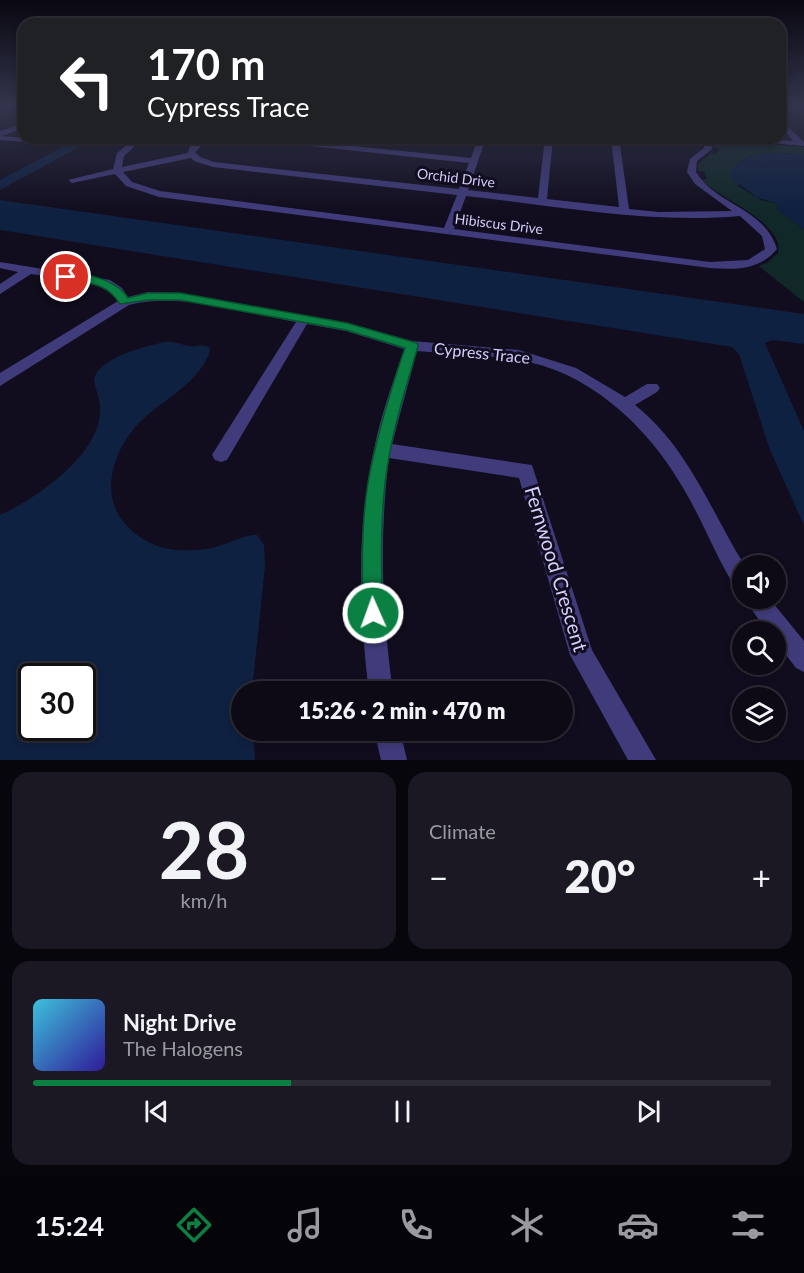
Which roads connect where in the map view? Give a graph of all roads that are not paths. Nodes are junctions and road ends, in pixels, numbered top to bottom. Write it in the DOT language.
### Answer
graph roads {
  1 [pos="786,141"];
  2 [pos="801,142"];
  3 [pos="133,144"];
  4 [pos="197,144"];
  5 [pos="311,144"];
  6 [pos="480,144"];
  7 [pos="548,144"];
  8 [pos="616,144"];
  9 [pos="708,144"];
  10 [pos="192,155"];
  11 [pos="474,161"];
  12 [pos="117,171"];
  13 [pos="72,180"];
  14 [pos="463,192"];
  15 [pos="542,202"];
  16 [pos="624,211"];
  17 [pos="742,213"];
  18 [pos="448,232"];
  19 [pos="0,265"];
  20 [pos="27,270"];
  21 [pos="0,290"];
  22 [pos="124,302"];
  23 [pos="304,319"];
  24 [pos="412,346"];
  25 [pos="0,380"];
  26 [pos="652,388"];
  27 [pos="624,404"];
  28 [pos="382,450"];
  29 [pos="221,455"];
  30 [pos="732,563"];
  31 [pos="764,609"];
  32 [pos="804,660"];
  33 [pos="380,681"];
  34 [pos="390,741"];
  35 [pos="394,760"];
  36 [pos="643,760"];
  1 -- 2 [label="street"];
  3 -- 12 [label="street"];
  4 -- 10 [label="street"];
  5 -- 11 [label="street"];
  6 -- 11 [label="street"];
  7 -- 15 [label="street"];
  8 -- 16 [label="street"];
  9 -- 17 [label="street, Hibiscus Drive"];
  10 -- 12 [label="street"];
  10 -- 14 [label="street, Orchid Drive"];
  11 -- 14 [label="street"];
  12 -- 13 [label="street"];
  12 -- 18 [label="street, Hibiscus Drive"];
  14 -- 15 [label="street, Orchid Drive"];
  14 -- 18 [label="street"];
  15 -- 16 [label="street, Orchid Drive"];
  16 -- 17 [label="street, Orchid Drive"];
  17 -- 18 [label="street, Hibiscus Drive"];
  19 -- 20 [label="street"];
  20 -- 21 [label="street"];
  20 -- 22 [label="street"];
  22 -- 23 [label="street, Cypress Trace"];
  22 -- 25 [label="street, Cypress Trace"];
  23 -- 24 [label="street, Cypress Trace"];
  23 -- 29 [label="street"];
  24 -- 27 [label="street, Cypress Trace"];
  24 -- 28 [label="street"];
  26 -- 27 [label="street"];
  27 -- 30 [label="street, Cypress Trace"];
  28 -- 33 [label="street"];
  28 -- 36 [label="street, Fernwood Crescent"];
  31 -- 32 [label="street"];
  34 -- 35 [label="street"];
}
